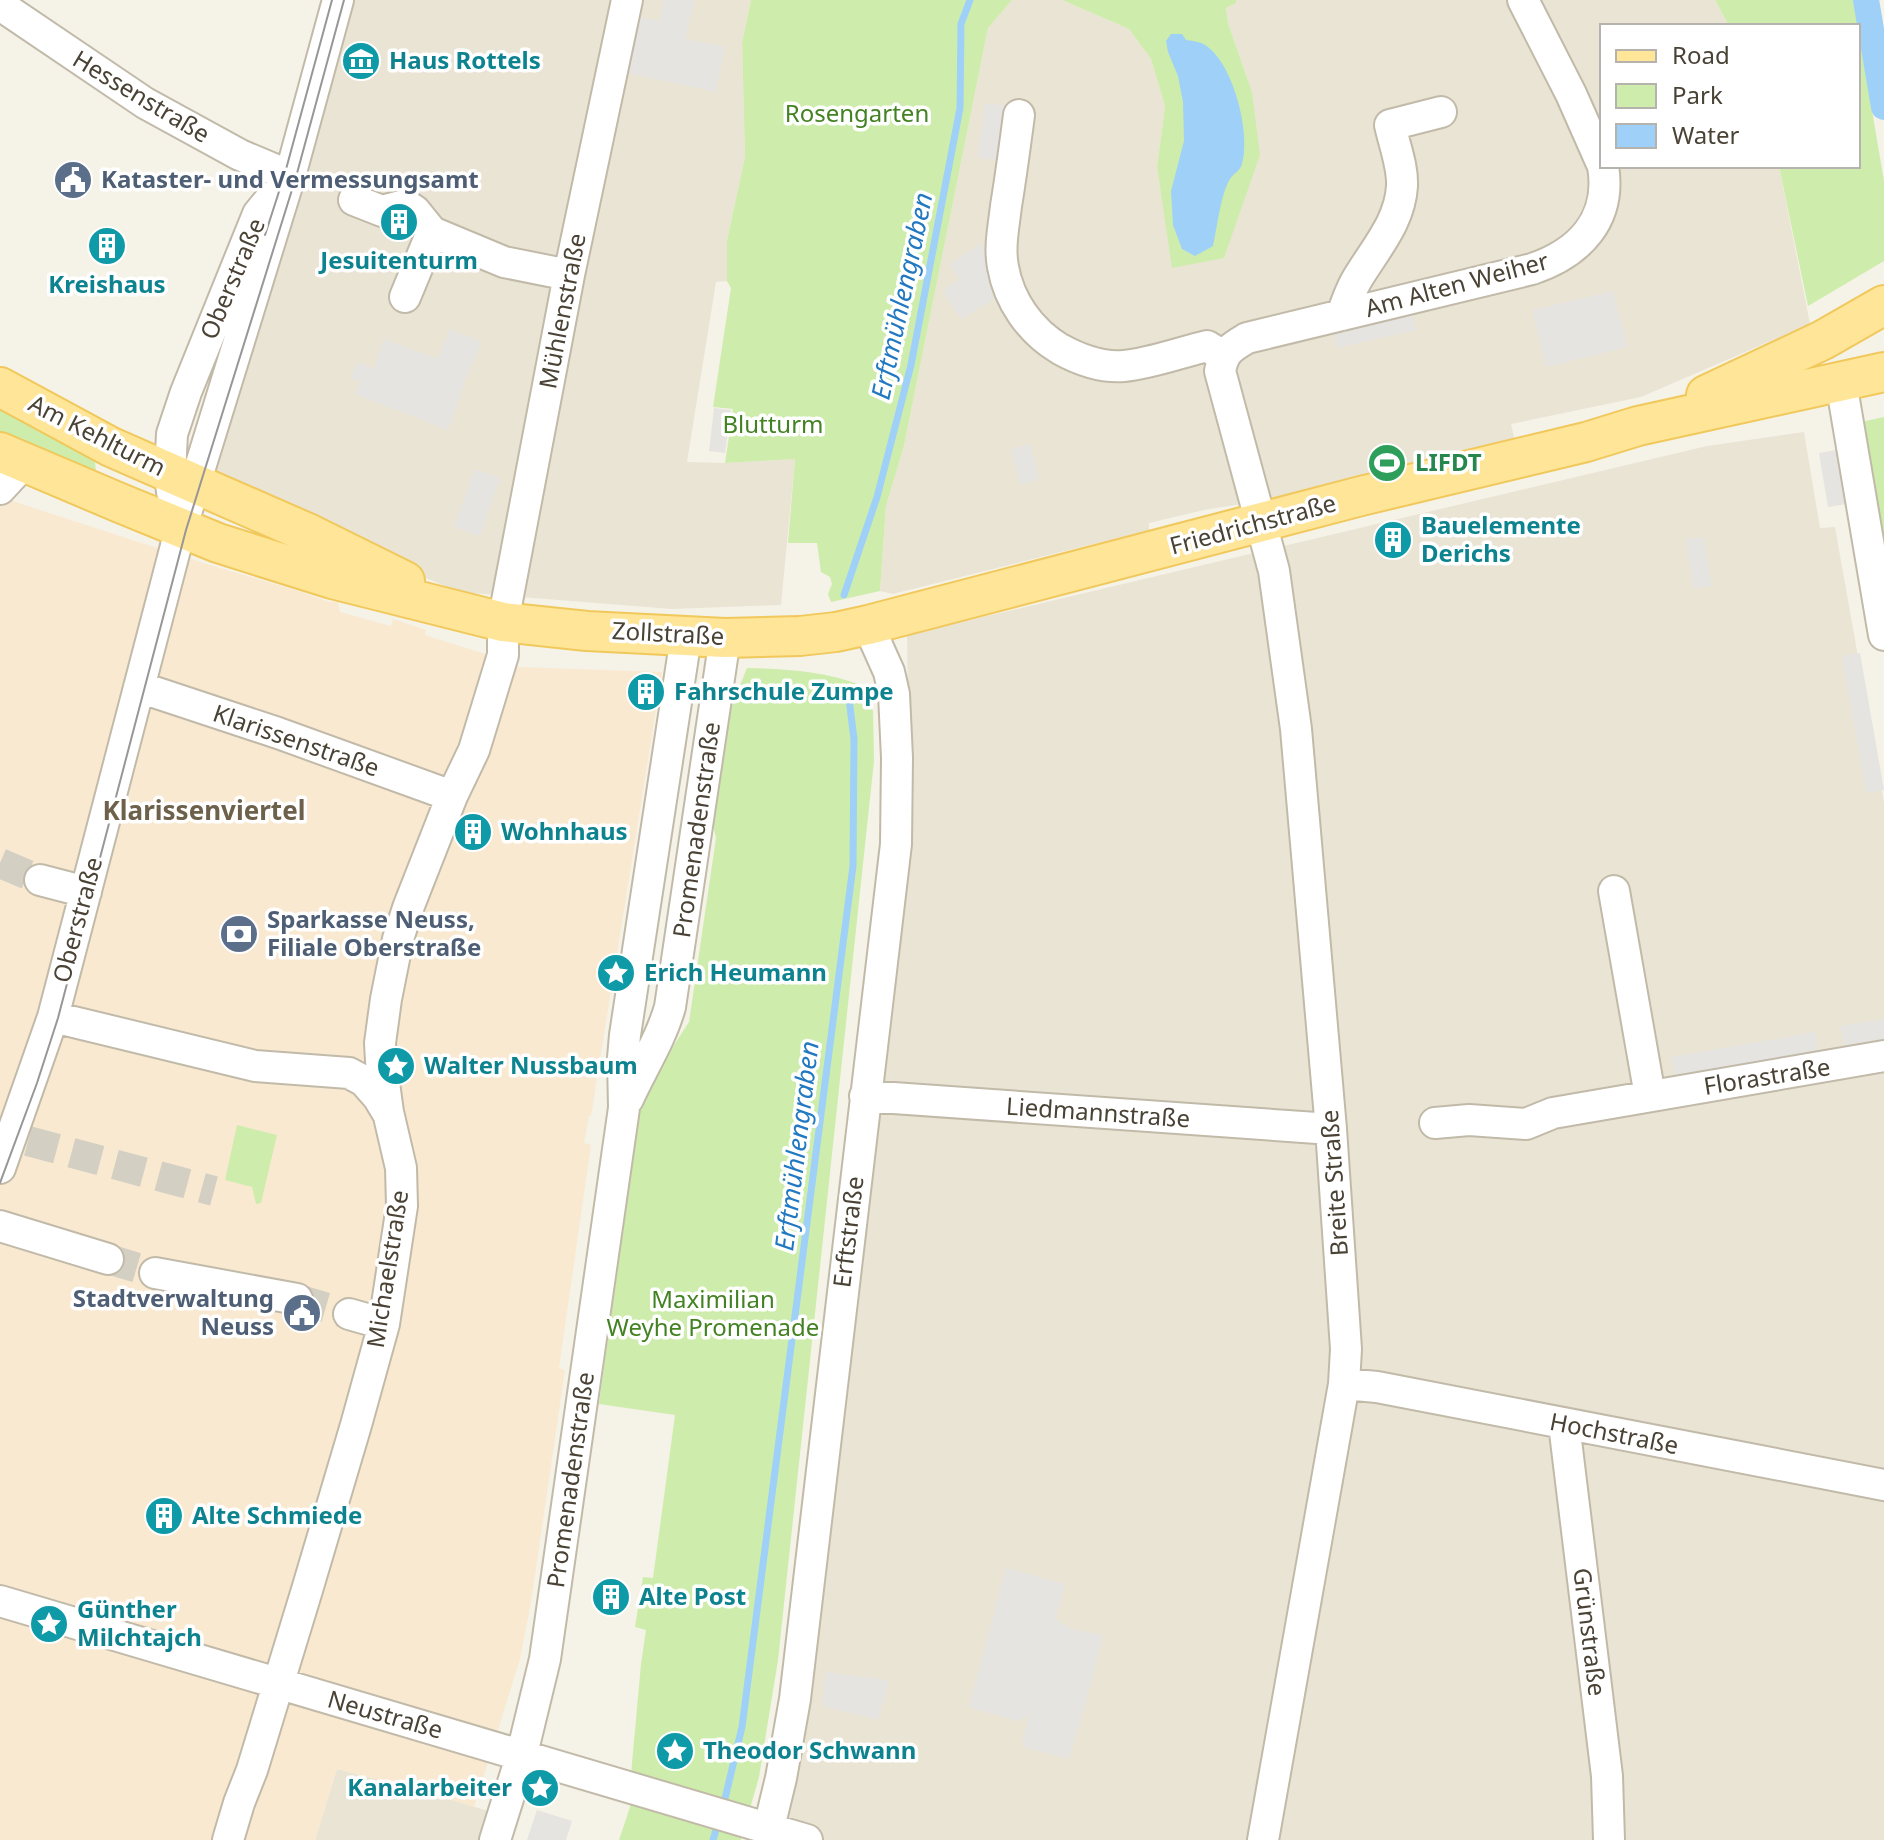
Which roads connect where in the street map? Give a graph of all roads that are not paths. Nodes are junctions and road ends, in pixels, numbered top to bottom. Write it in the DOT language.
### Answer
graph roads {
  1 [pos="338,0"];
  2 [pos="627,0"];
  3 [pos="1523,0"];
  4 [pos="0,5"];
  5 [pos="1441,112"];
  6 [pos="1019,115"];
  7 [pos="1600,160"];
  8 [pos="1602,168"];
  9 [pos="290,176"];
  10 [pos="354,200"];
  11 [pos="432,232"];
  12 [pos="569,275"];
  13 [pos="405,297"];
  14 [pos="1342,315"];
  15 [pos="1874,342"];
  16 [pos="1223,356"];
  17 [pos="1841,382"];
  18 [pos="0,387"];
  19 [pos="1638,426"];
  20 [pos="8,468"];
  21 [pos="182,478"];
  22 [pos="1261,524"];
  23 [pos="181,529"];
  24 [pos="486,617"];
  25 [pos="868,625"];
  26 [pos="1884,635"];
  27 [pos="686,637"];
  28 [pos="725,638"];
  29 [pos="139,687"];
  30 [pos="452,796"];
  31 [pos="40,880"];
  32 [pos="1614,891"];
  33 [pos="86,892"];
  34 [pos="53,1017"];
  35 [pos="380,1043"];
  36 [pos="1884,1056"];
  37 [pos="349,1073"];
  38 [pos="865,1096"];
  39 [pos="1650,1096"];
  40 [pos="624,1108"];
  41 [pos="388,1112"];
  42 [pos="1435,1123"];
  43 [pos="1331,1129"];
  44 [pos="0,1168"];
  45 [pos="0,1226"];
  46 [pos="108,1259"];
  47 [pos="155,1273"];
  48 [pos="297,1299"];
  49 [pos="386,1313"];
  50 [pos="349,1314"];
  51 [pos="1344,1384"];
  52 [pos="1564,1424"];
  53 [pos="1884,1485"];
  54 [pos="0,1601"];
  55 [pos="277,1684"];
  56 [pos="522,1754"];
  57 [pos="759,1830"];
  58 [pos="228,1840"];
  59 [pos="495,1840"];
  60 [pos="807,1840"];
  61 [pos="1263,1840"];
  62 [pos="1609,1840"];
  1 -- 9 [label="street, Oberstraße"];
  2 -- 12 [label="street, Mühlenstraße"];
  3 -- 7 [label="street, Am Alten Weiher"];
  4 -- 9 [label="street, Hessenstraße"];
  5 -- 14 [label="street, Am Alten Weiher"];
  6 -- 16 [label="street"];
  8 -- 14 [label="street, Am Alten Weiher"];
  9 -- 21 [label="street, Oberstraße"];
  10 -- 11 [label="street"];
  11 -- 12 [label="street"];
  11 -- 13 [label="street"];
  12 -- 24 [label="street, Mühlenstraße"];
  14 -- 16 [label="street, Am Alten Weiher"];
  15 -- 17 [label="main road"];
  15 -- 19 [label="main road, Friedrichstraße"];
  16 -- 22 [label="street"];
  17 -- 19 [label="main road, Friedrichstraße"];
  17 -- 26 [label="street"];
  18 -- 21 [label="main road, Am Kehlturm"];
  19 -- 22 [label="main road, Friedrichstraße"];
  20 -- 23 [label="main road, Am Kehlturm"];
  21 -- 23 [label="street, Oberstraße"];
  21 -- 24 [label="main road, Zollstraße"];
  22 -- 25 [label="main road, Friedrichstraße"];
  22 -- 43 [label="street, Breite Straße"];
  23 -- 24 [label="main road, Zollstraße"];
  23 -- 29 [label="street, Oberstraße"];
  24 -- 27 [label="main road, Zollstraße"];
  24 -- 30 [label="street, Michaelstraße"];
  25 -- 28 [label="main road, Zollstraße"];
  25 -- 38 [label="street, Erftstraße"];
  27 -- 28 [label="main road, Zollstraße"];
  27 -- 40 [label="street, Promenadenstraße"];
  28 -- 40 [label="street, Promenadenstraße"];
  29 -- 30 [label="street, Klarissenstraße"];
  29 -- 33 [label="street, Oberstraße"];
  30 -- 35 [label="street, Michaelstraße"];
  31 -- 33 [label="street"];
  32 -- 39 [label="street"];
  33 -- 34 [label="street, Oberstraße"];
  34 -- 37 [label="street"];
  34 -- 44 [label="street, Oberstraße"];
  35 -- 37 [label="street"];
  35 -- 41 [label="street, Michaelstraße"];
  36 -- 39 [label="street, Florastraße"];
  37 -- 41 [label="street"];
  38 -- 43 [label="street, Liedmannstraße"];
  38 -- 57 [label="street, Erftstraße"];
  39 -- 42 [label="street, Florastraße"];
  40 -- 56 [label="street, Promenadenstraße"];
  41 -- 49 [label="street, Michaelstraße"];
  43 -- 51 [label="street, Breite Straße"];
  45 -- 46 [label="street"];
  47 -- 48 [label="street"];
  49 -- 50 [label="street"];
  49 -- 55 [label="street, Michaelstraße"];
  51 -- 52 [label="street, Hochstraße"];
  51 -- 61 [label="street, Breite Straße"];
  52 -- 53 [label="street, Hochstraße"];
  52 -- 62 [label="street, Grünstraße"];
  54 -- 55 [label="street, Neustraße"];
  55 -- 56 [label="street, Neustraße"];
  55 -- 58 [label="street, Michaelstraße"];
  56 -- 57 [label="street, Neustraße"];
  56 -- 59 [label="street, Promenadenstraße"];
  57 -- 60 [label="street, Neustraße"];
}
